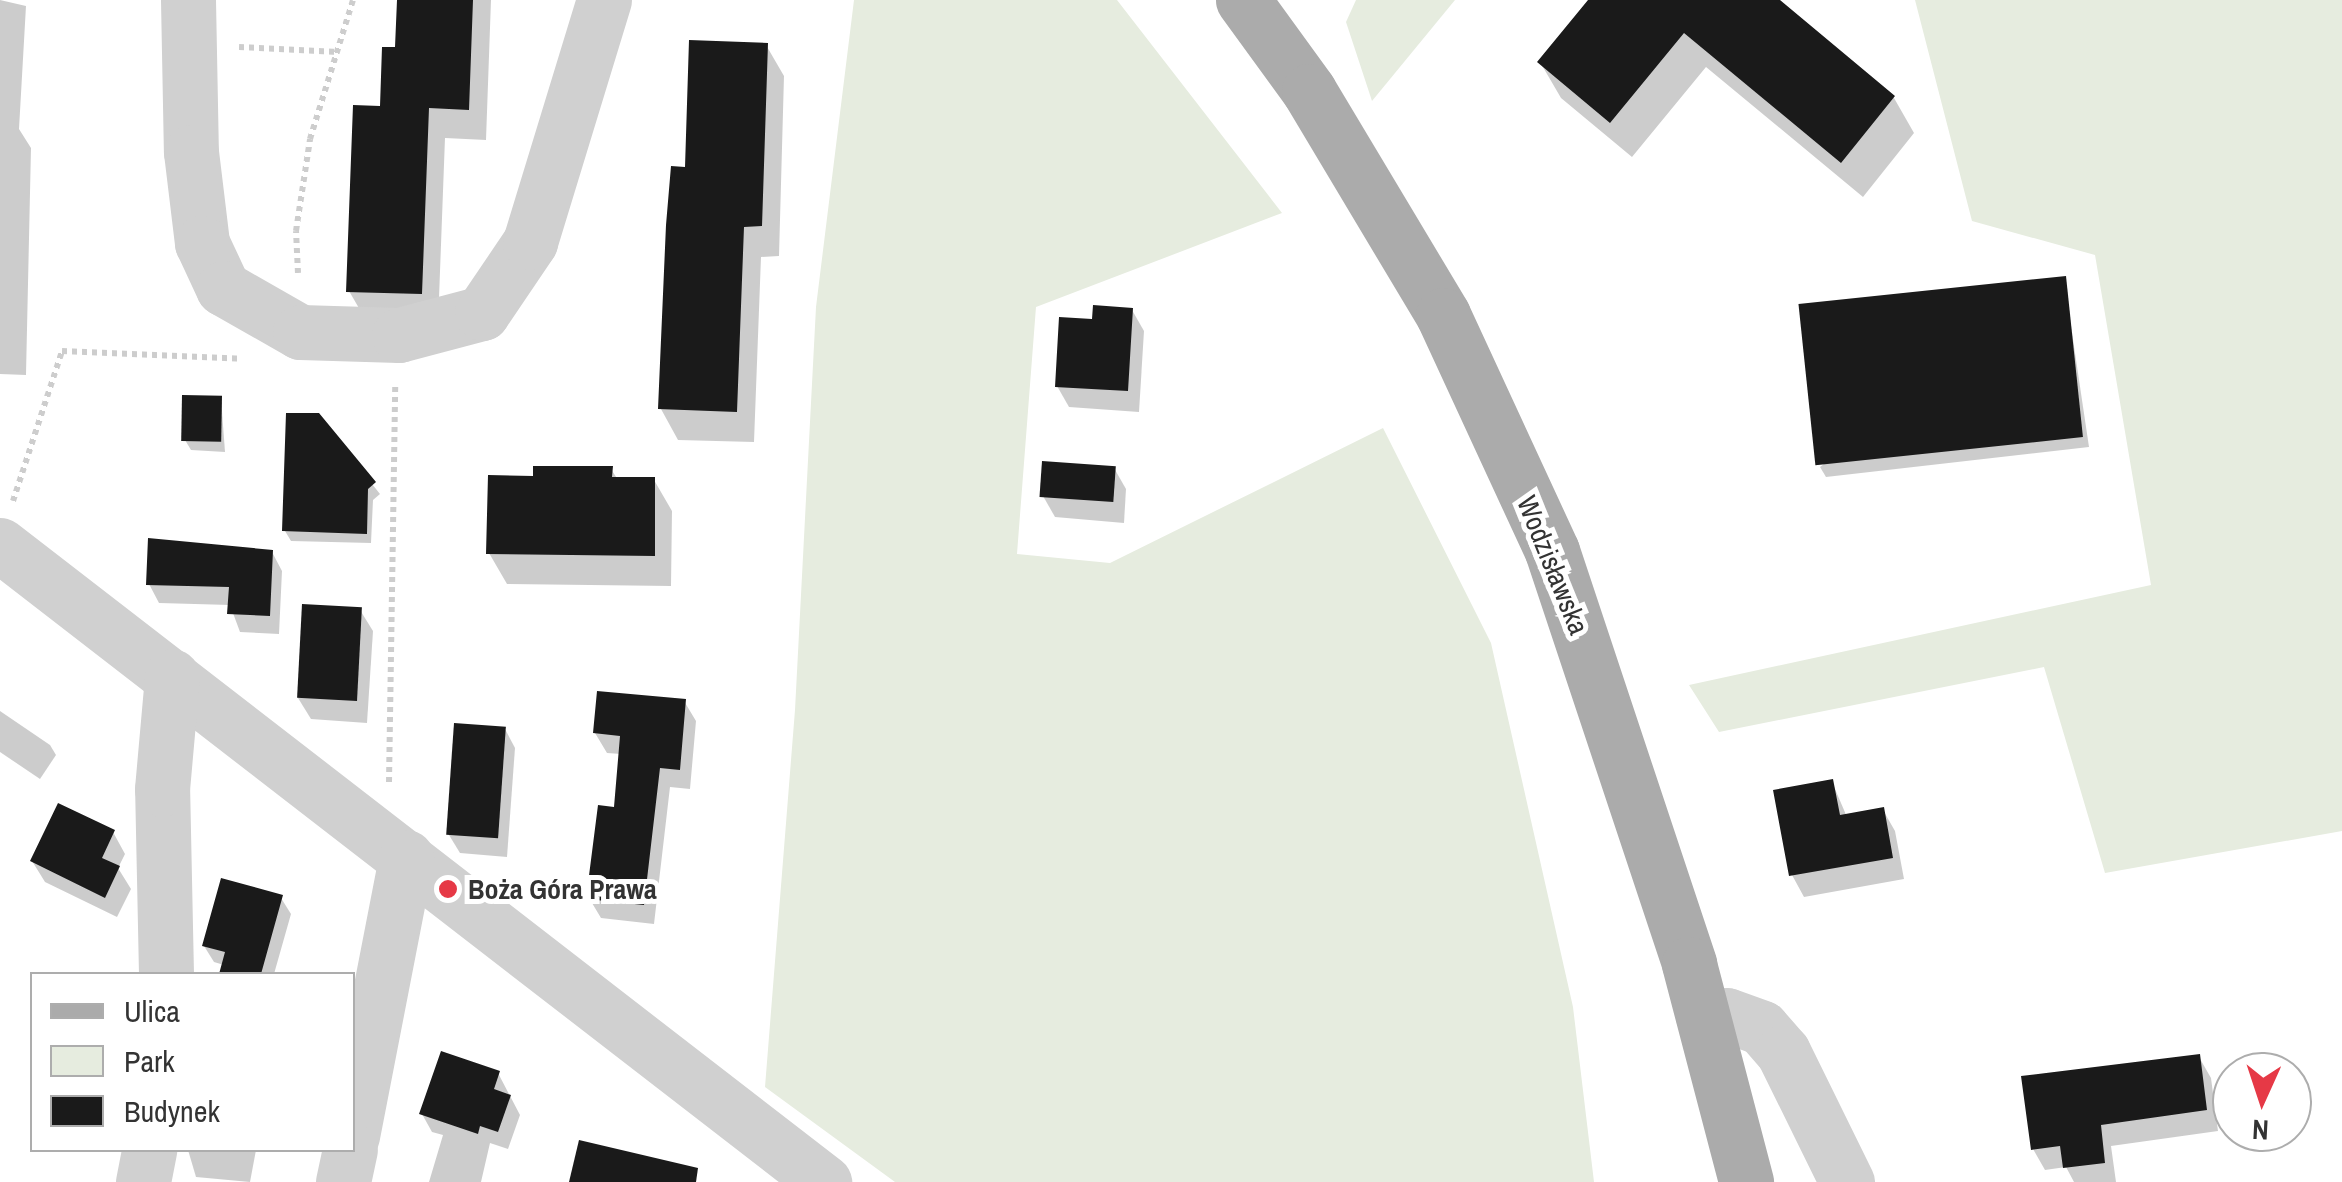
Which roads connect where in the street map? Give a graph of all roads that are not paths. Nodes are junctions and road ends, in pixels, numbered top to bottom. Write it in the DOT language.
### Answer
graph roads {
  1 [pos="604,0"];
  2 [pos="1243,0"];
  3 [pos="188,22"];
  4 [pos="17,557"];
  5 [pos="172,676"];
  6 [pos="396,849"];
  7 [pos="166,972"];
  8 [pos="1703,1016"];
  9 [pos="355,1116"];
  10 [pos="149,1152"];
  11 [pos="350,1152"];
  12 [pos="798,1172"];
  13 [pos="143,1182"];
  14 [pos="343,1182"];
  15 [pos="1746,1182"];
  16 [pos="1847,1182"];
  1 -- 3 [label="street"];
  2 -- 8 [label="main road, Wodzisławska"];
  4 -- 5 [label="street"];
  5 -- 6 [label="street"];
  5 -- 7 [label="street"];
  6 -- 9 [label="street"];
  6 -- 12 [label="street"];
  8 -- 15 [label="main road, Wodzisławska"];
  8 -- 16 [label="street"];
  10 -- 13 [label="street"];
  11 -- 14 [label="street"];
}
